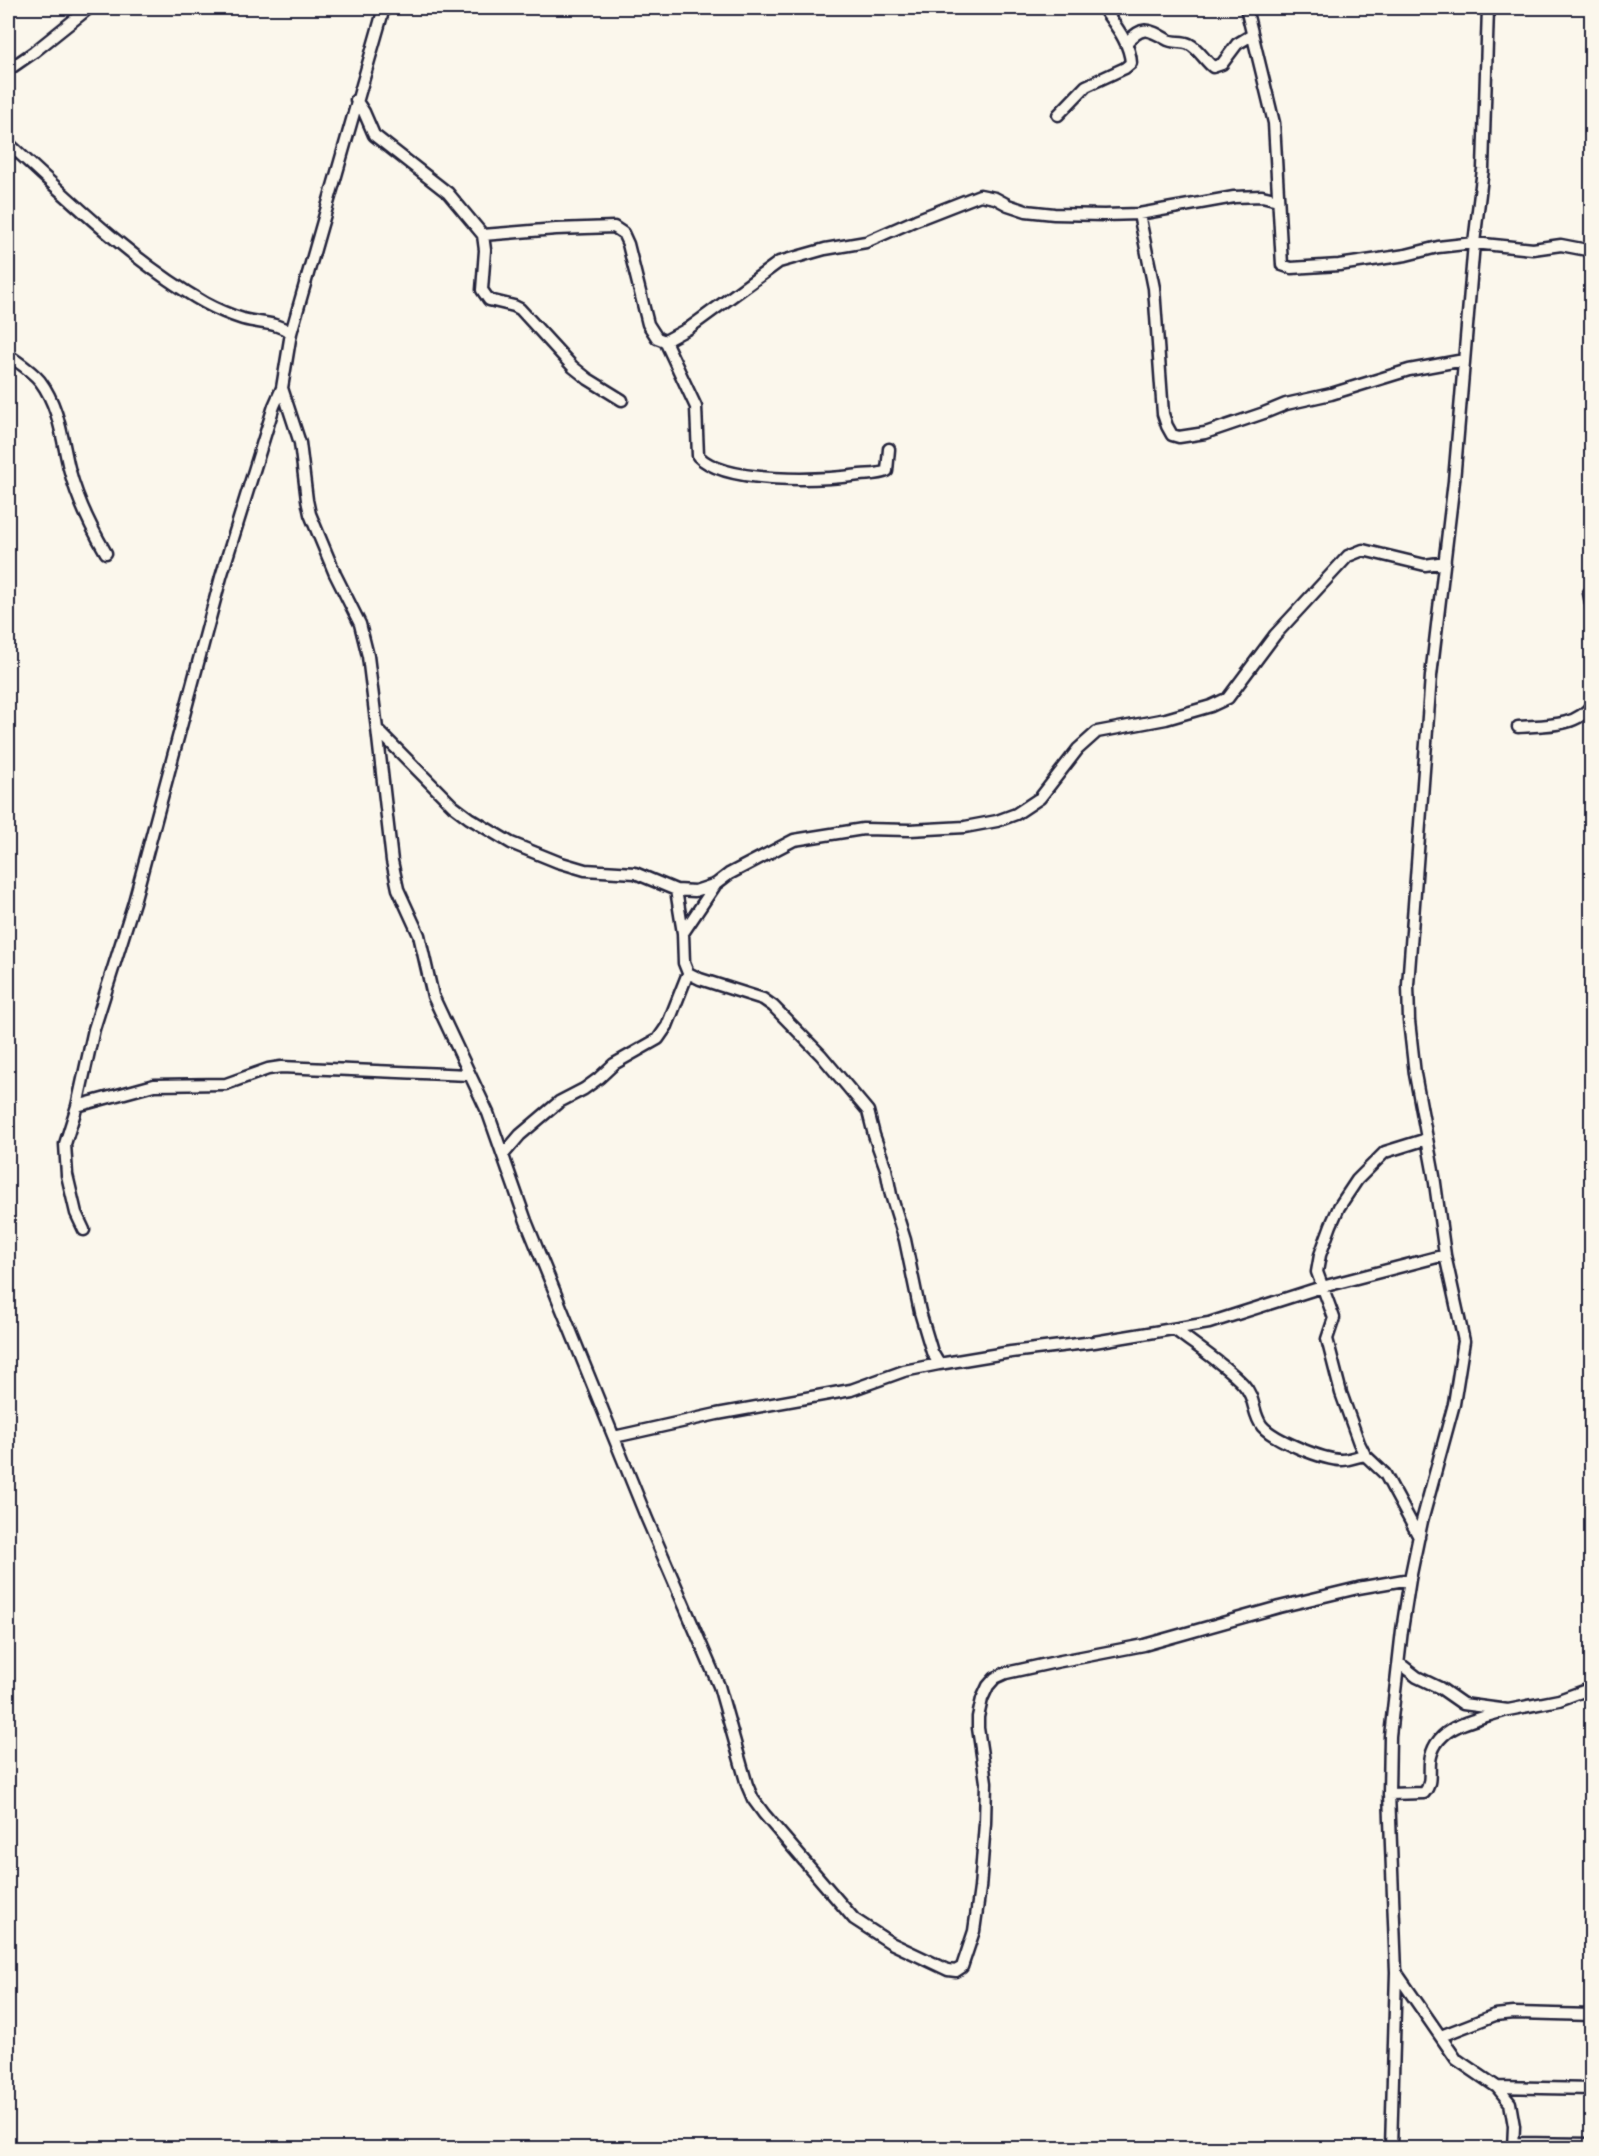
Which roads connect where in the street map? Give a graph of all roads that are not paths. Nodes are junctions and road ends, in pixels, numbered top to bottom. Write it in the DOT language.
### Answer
graph roads {
  1 [pos="89,8"];
  2 [pos="384,8"];
  3 [pos="1103,8"];
  4 [pos="1246,8"];
  5 [pos="1488,8"];
  6 [pos="1252,35"];
  7 [pos="1126,43"];
  8 [pos="8,70"];
  9 [pos="356,100"];
  10 [pos="1058,114"];
  11 [pos="8,143"];
  12 [pos="1278,200"];
  13 [pos="1139,214"];
  14 [pos="483,235"];
  15 [pos="1474,243"];
  16 [pos="1592,251"];
  17 [pos="291,333"];
  18 [pos="665,341"];
  19 [pos="8,355"];
  20 [pos="1464,360"];
  21 [pos="282,388"];
  22 [pos="622,400"];
  23 [pos="889,449"];
  24 [pos="106,553"];
  25 [pos="1445,562"];
  26 [pos="1589,593"];
  27 [pos="1592,608"];
  28 [pos="1592,704"];
  29 [pos="1518,727"];
  30 [pos="377,729"];
  31 [pos="716,884"];
  32 [pos="676,890"];
  33 [pos="683,933"];
  34 [pos="688,973"];
  35 [pos="470,1075"];
  36 [pos="77,1106"];
  37 [pos="1427,1139"];
  38 [pos="503,1155"];
  39 [pos="84,1230"];
  40 [pos="1445,1255"];
  41 [pos="1322,1287"];
  42 [pos="1174,1329"];
  43 [pos="939,1364"];
  44 [pos="614,1437"];
  45 [pos="1365,1455"];
  46 [pos="1419,1537"];
  47 [pos="1410,1579"];
  48 [pos="1399,1663"];
  49 [pos="1592,1688"];
  50 [pos="1508,1710"];
  51 [pos="1389,1794"];
  52 [pos="1396,1972"];
  53 [pos="1592,2015"];
  54 [pos="1441,2036"];
  55 [pos="1497,2086"];
  56 [pos="1592,2089"];
  57 [pos="1592,2144"];
  58 [pos="1513,2146"];
  59 [pos="1391,2148"];
  1 -- 8 [label="street"];
  2 -- 9 [label="street"];
  3 -- 7 [label="street"];
  4 -- 6 [label="street"];
  5 -- 15 [label="street"];
  6 -- 7 [label="street"];
  6 -- 12 [label="street"];
  7 -- 10 [label="street"];
  9 -- 14 [label="street"];
  9 -- 17 [label="street"];
  11 -- 17 [label="street"];
  12 -- 13 [label="street"];
  12 -- 15 [label="street"];
  13 -- 18 [label="street"];
  13 -- 20 [label="street"];
  14 -- 18 [label="street"];
  14 -- 22 [label="street"];
  15 -- 16 [label="street"];
  15 -- 20 [label="street"];
  17 -- 21 [label="street"];
  18 -- 23 [label="street"];
  19 -- 24 [label="street"];
  20 -- 25 [label="street"];
  21 -- 30 [label="street"];
  21 -- 36 [label="street"];
  25 -- 31 [label="street"];
  25 -- 37 [label="street"];
  26 -- 27 [label="street"];
  28 -- 29 [label="street"];
  30 -- 32 [label="street"];
  30 -- 35 [label="street"];
  31 -- 32 [label="street"];
  31 -- 33 [label="street"];
  32 -- 33 [label="street"];
  33 -- 34 [label="street"];
  34 -- 38 [label="street"];
  34 -- 43 [label="street"];
  35 -- 36 [label="street"];
  35 -- 38 [label="street"];
  36 -- 39 [label="street"];
  37 -- 40 [label="street"];
  37 -- 41 [label="street"];
  38 -- 44 [label="street"];
  40 -- 41 [label="street"];
  40 -- 46 [label="street"];
  41 -- 42 [label="street"];
  41 -- 45 [label="street"];
  42 -- 43 [label="street"];
  42 -- 45 [label="street"];
  43 -- 44 [label="street"];
  44 -- 47 [label="street"];
  45 -- 46 [label="street"];
  46 -- 47 [label="street"];
  47 -- 48 [label="street"];
  48 -- 50 [label="street"];
  48 -- 51 [label="street"];
  49 -- 50 [label="street"];
  50 -- 51 [label="street"];
  51 -- 52 [label="street"];
  52 -- 54 [label="street"];
  52 -- 59 [label="street"];
  53 -- 54 [label="street"];
  54 -- 55 [label="street"];
  55 -- 56 [label="street"];
  55 -- 58 [label="street"];
  57 -- 58 [label="street"];
}
